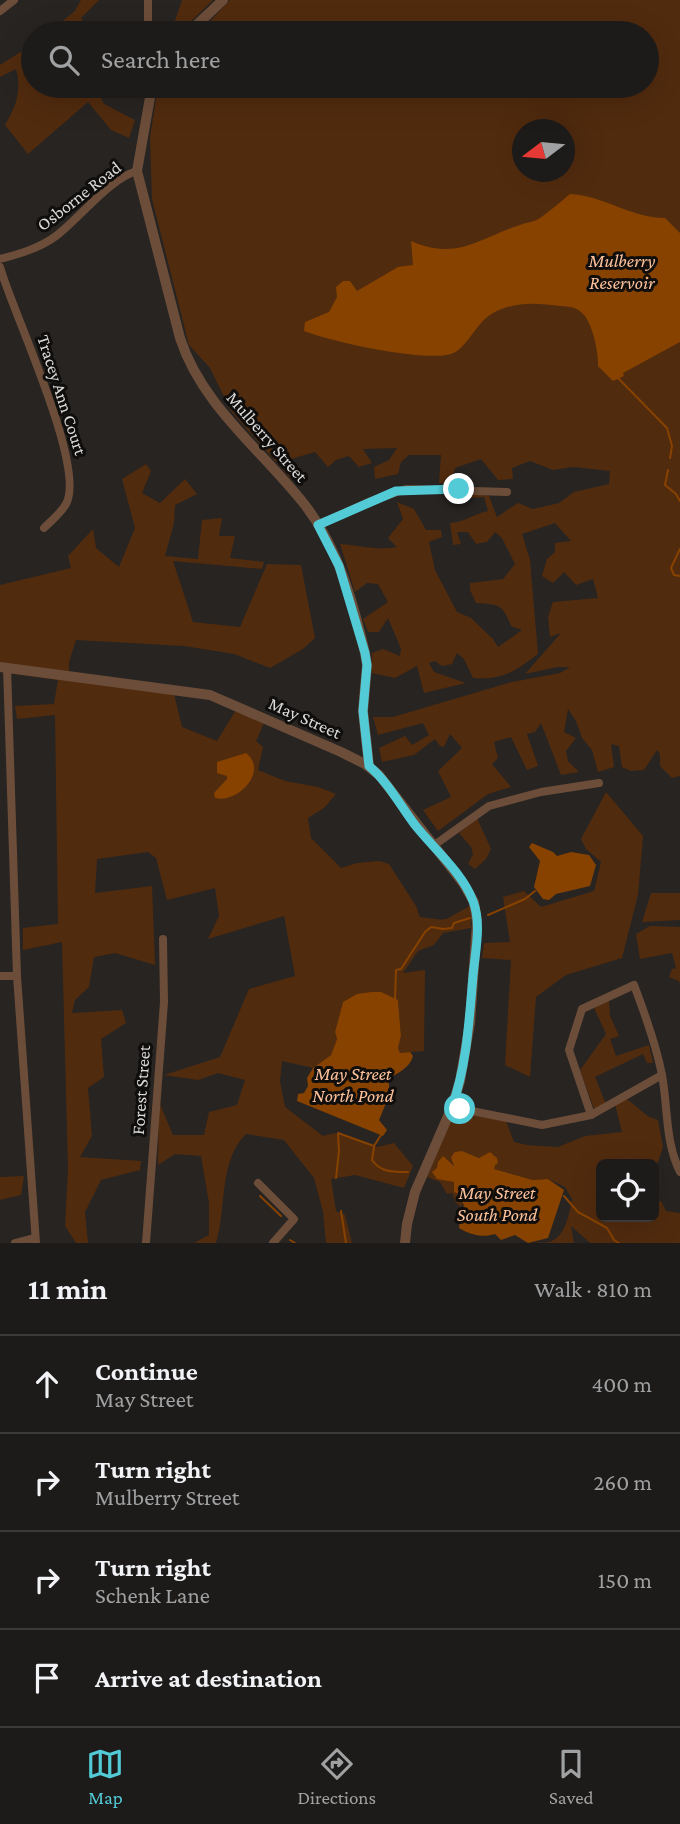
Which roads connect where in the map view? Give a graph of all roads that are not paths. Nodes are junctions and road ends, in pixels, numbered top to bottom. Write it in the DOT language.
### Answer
graph roads {
  1 [pos="14,0"];
  2 [pos="148,0"];
  3 [pos="223,0"];
  4 [pos="0,11"];
  5 [pos="148,21"];
  6 [pos="201,21"];
  7 [pos="150,98"];
  8 [pos="137,171"];
  9 [pos="0,259"];
  10 [pos="0,267"];
  11 [pos="507,492"];
  12 [pos="318,525"];
  13 [pos="44,528"];
  14 [pos="4,667"];
  15 [pos="369,766"];
  16 [pos="599,783"];
  17 [pos="433,846"];
  18 [pos="163,939"];
  19 [pos="17,975"];
  20 [pos="0,976"];
  21 [pos="662,1075"];
  22 [pos="452,1107"];
  23 [pos="591,1115"];
  24 [pos="680,1172"];
  25 [pos="258,1183"];
  26 [pos="35,1241"];
  27 [pos="15,1243"];
  28 [pos="146,1243"];
  29 [pos="272,1243"];
  30 [pos="405,1243"];
  1 -- 4 [label="street"];
  2 -- 5 [label="street"];
  3 -- 6 [label="street"];
  7 -- 8 [label="street, Mulberry Street"];
  8 -- 9 [label="street, Osborne Road"];
  8 -- 12 [label="street, Mulberry Street"];
  10 -- 13 [label="street, Tracey Ann Court"];
  11 -- 12 [label="street"];
  12 -- 15 [label="street, Mulberry Street"];
  14 -- 15 [label="street, May Street"];
  14 -- 19 [label="street"];
  15 -- 17 [label="street, May Street"];
  16 -- 17 [label="street"];
  17 -- 22 [label="street, May Street"];
  18 -- 28 [label="street, Forest Street"];
  19 -- 20 [label="street"];
  19 -- 26 [label="street"];
  21 -- 23 [label="street"];
  21 -- 23 [label="street"];
  21 -- 24 [label="street"];
  22 -- 23 [label="street"];
  22 -- 30 [label="street, May Street"];
  25 -- 29 [label="street"];
  26 -- 27 [label="street"];
}
